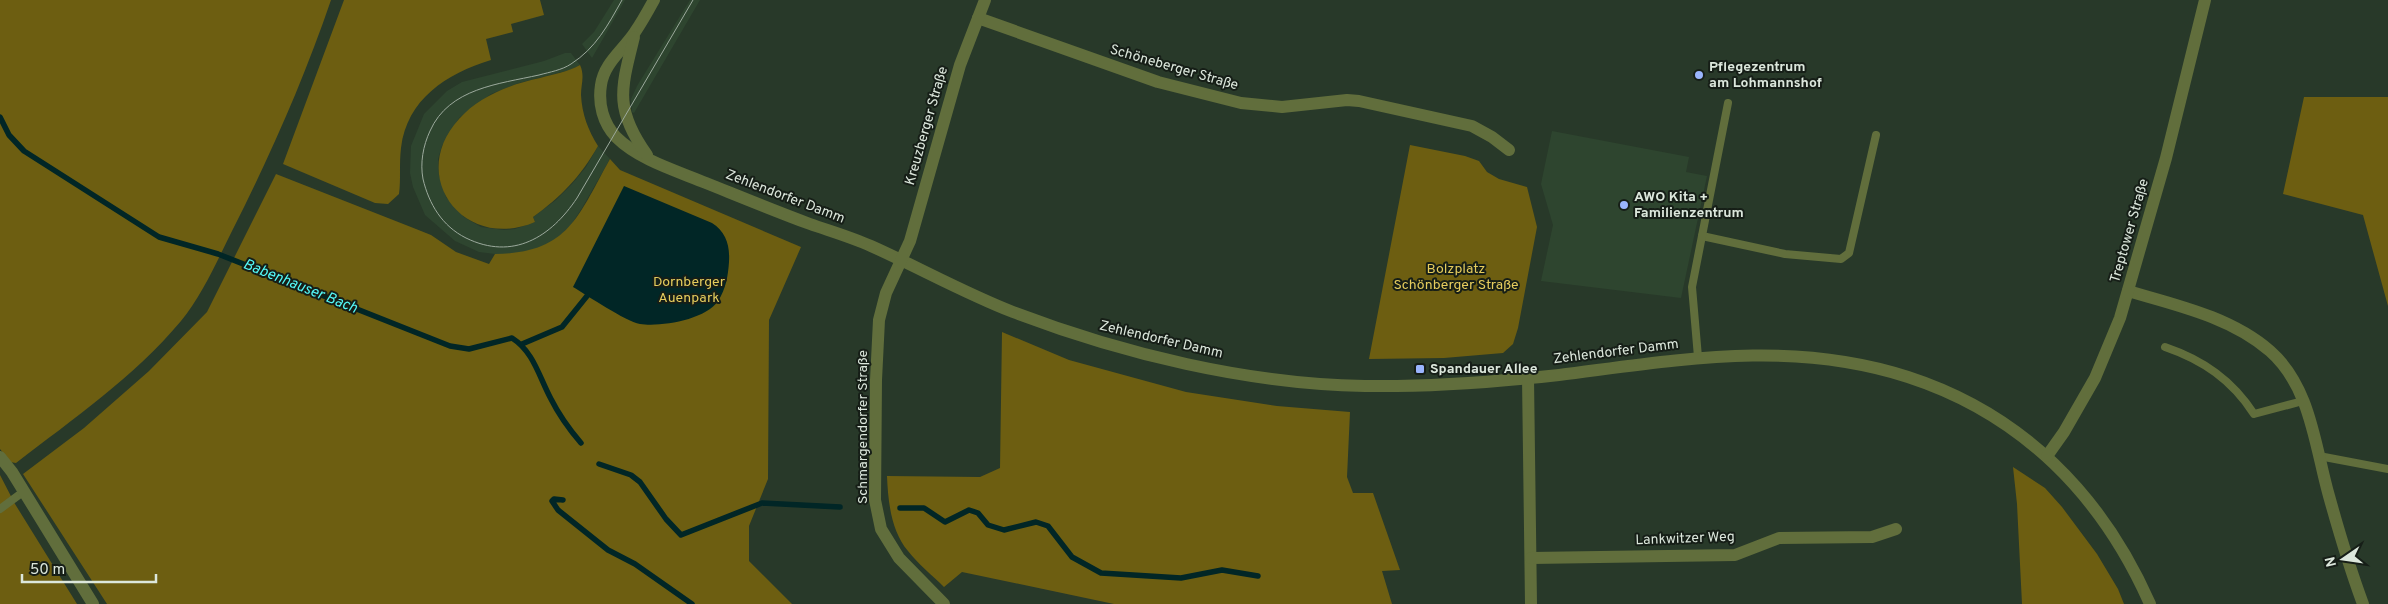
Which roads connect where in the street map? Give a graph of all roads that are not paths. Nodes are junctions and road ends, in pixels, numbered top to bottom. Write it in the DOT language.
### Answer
graph roads {
  1 [pos="654,0"];
  2 [pos="985,0"];
  3 [pos="2205,0"];
  4 [pos="978,18"];
  5 [pos="635,33"];
  6 [pos="1728,103"];
  7 [pos="1876,135"];
  8 [pos="1509,150"];
  9 [pos="650,159"];
  10 [pos="1702,236"];
  11 [pos="902,260"];
  12 [pos="2128,291"];
  13 [pos="2165,347"];
  14 [pos="1698,357"];
  15 [pos="1528,378"];
  16 [pos="2303,401"];
  17 [pos="2047,456"];
  18 [pos="2319,456"];
  19 [pos="0,457"];
  20 [pos="2388,469"];
  21 [pos="23,492"];
  22 [pos="0,509"];
  23 [pos="1896,529"];
  24 [pos="1531,558"];
  25 [pos="93,604"];
  26 [pos="944,604"];
  27 [pos="1531,604"];
  28 [pos="2150,604"];
  29 [pos="2363,604"];
  1 -- 5 [label="street, Zehlendorfer Damm"];
  2 -- 4 [label="street, Kreuzberger Straße"];
  3 -- 12 [label="street, Treptower Straße"];
  4 -- 8 [label="street, Schöneberger Straße"];
  4 -- 11 [label="street, Kreuzberger Straße"];
  5 -- 9 [label="street, Zehlendorfer Damm"];
  5 -- 9 [label="street, Zehlendorfer Damm"];
  6 -- 10 [label="lane, Zehlendorfer Damm"];
  7 -- 10 [label="lane"];
  9 -- 11 [label="street, Zehlendorfer Damm"];
  10 -- 14 [label="lane, Zehlendorfer Damm"];
  11 -- 15 [label="street, Zehlendorfer Damm"];
  11 -- 26 [label="street, Schmargendorfer Straße"];
  12 -- 16 [label="street"];
  12 -- 17 [label="street, Treptower Straße"];
  13 -- 16 [label="lane"];
  14 -- 15 [label="street, Zehlendorfer Damm"];
  14 -- 17 [label="street, Zehlendorfer Damm"];
  15 -- 24 [label="street"];
  16 -- 18 [label="street"];
  17 -- 28 [label="street, Zehlendorfer Damm"];
  18 -- 20 [label="lane"];
  18 -- 29 [label="street"];
  19 -- 21 [label="street"];
  21 -- 22 [label="lane"];
  21 -- 25 [label="street"];
  23 -- 24 [label="street, Lankwitzer Weg"];
  24 -- 27 [label="street"];
}
